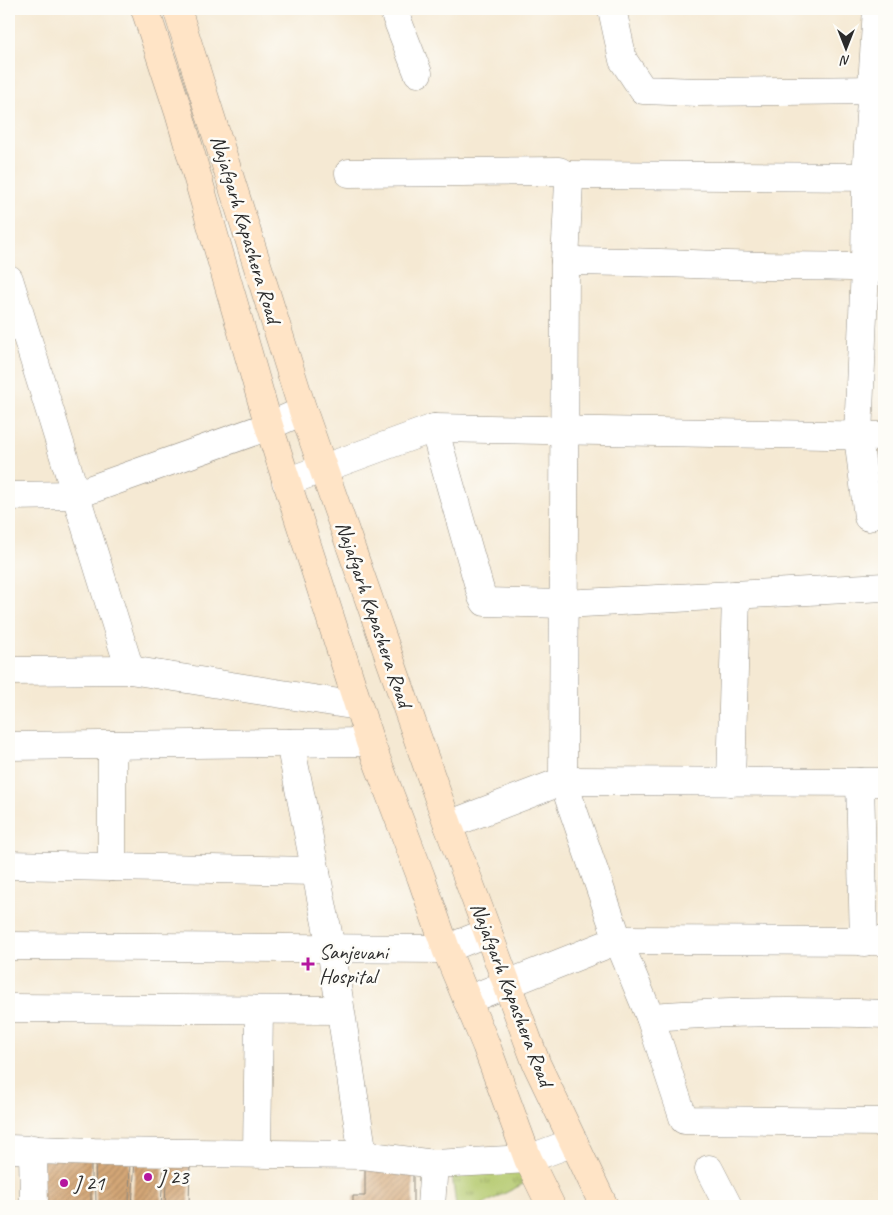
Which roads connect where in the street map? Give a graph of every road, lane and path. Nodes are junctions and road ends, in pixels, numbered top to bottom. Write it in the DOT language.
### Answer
graph roads {
  1 [pos="145,9"];
  2 [pos="177,9"];
  3 [pos="393,9"];
  4 [pos="612,9"];
  5 [pos="877,9"];
  6 [pos="418,73"];
  7 [pos="877,90"];
  8 [pos="349,174"];
  9 [pos="566,176"];
  10 [pos="875,177"];
  11 [pos="566,261"];
  12 [pos="874,268"];
  13 [pos="9,279"];
  14 [pos="16,328"];
  15 [pos="304,411"];
  16 [pos="269,426"];
  17 [pos="434,428"];
  18 [pos="565,430"];
  19 [pos="871,436"];
  20 [pos="323,469"];
  21 [pos="286,482"];
  22 [pos="75,495"];
  23 [pos="9,496"];
  24 [pos="868,517"];
  25 [pos="884,587"];
  26 [pos="736,595"];
  27 [pos="564,604"];
  28 [pos="130,670"];
  29 [pos="9,671"];
  30 [pos="358,706"];
  31 [pos="370,742"];
  32 [pos="290,743"];
  33 [pos="112,745"];
  34 [pos="9,746"];
  35 [pos="563,781"];
  36 [pos="732,782"];
  37 [pos="872,782"];
  38 [pos="448,824"];
  39 [pos="9,865"];
  40 [pos="112,867"];
  41 [pos="316,871"];
  42 [pos="488,932"];
  43 [pos="618,940"];
  44 [pos="874,941"];
  45 [pos="9,946"];
  46 [pos="331,948"];
  47 [pos="446,949"];
  48 [pos="507,984"];
  49 [pos="467,1000"];
  50 [pos="9,1008"];
  51 [pos="259,1010"];
  52 [pos="340,1010"];
  53 [pos="884,1014"];
  54 [pos="650,1017"];
  55 [pos="884,1122"];
  56 [pos="574,1142"];
  57 [pos="21,1149"];
  58 [pos="257,1153"];
  59 [pos="363,1155"];
  60 [pos="528,1158"];
  61 [pos="709,1169"];
  62 [pos="435,1191"];
  63 [pos="34,1206"];
  64 [pos="551,1206"];
  65 [pos="604,1206"];
  66 [pos="728,1206"];
  1 -- 16 [label="main road, Najafgarh Kapashera Road"];
  2 -- 15 [label="main road, Najafgarh Kapashera Road"];
  3 -- 6 [label="street"];
  4 -- 7 [label="street"];
  5 -- 7 [label="street"];
  7 -- 10 [label="street"];
  8 -- 9 [label="street"];
  9 -- 10 [label="street"];
  9 -- 11 [label="street"];
  10 -- 12 [label="street"];
  11 -- 12 [label="street"];
  11 -- 18 [label="street"];
  12 -- 19 [label="street"];
  13 -- 14 [label="street"];
  14 -- 22 [label="street"];
  15 -- 16 [label="street"];
  15 -- 20 [label="main road, Najafgarh Kapashera Road"];
  16 -- 21 [label="main road, Najafgarh Kapashera Road"];
  16 -- 22 [label="street"];
  17 -- 18 [label="street"];
  17 -- 20 [label="street"];
  17 -- 27 [label="street"];
  18 -- 19 [label="street"];
  18 -- 27 [label="street"];
  19 -- 24 [label="street"];
  20 -- 21 [label="street"];
  20 -- 38 [label="main road, Najafgarh Kapashera Road"];
  21 -- 30 [label="main road, Najafgarh Kapashera Road"];
  22 -- 23 [label="street"];
  22 -- 28 [label="street"];
  25 -- 26 [label="street"];
  26 -- 27 [label="street"];
  26 -- 36 [label="street"];
  27 -- 35 [label="street"];
  28 -- 29 [label="street"];
  28 -- 30 [label="street"];
  30 -- 31 [label="main road, Najafgarh Kapashera Road"];
  31 -- 32 [label="street"];
  31 -- 47 [label="main road, Najafgarh Kapashera Road"];
  32 -- 33 [label="street"];
  32 -- 41 [label="street"];
  33 -- 34 [label="street"];
  33 -- 40 [label="street"];
  35 -- 36 [label="street"];
  35 -- 38 [label="street"];
  35 -- 43 [label="street"];
  36 -- 37 [label="street"];
  37 -- 44 [label="street"];
  38 -- 42 [label="main road, Najafgarh Kapashera Road"];
  39 -- 40 [label="street"];
  40 -- 41 [label="street"];
  41 -- 46 [label="street"];
  42 -- 47 [label="street"];
  42 -- 48 [label="main road, Najafgarh Kapashera Road"];
  43 -- 44 [label="street"];
  43 -- 48 [label="street"];
  43 -- 54 [label="street"];
  45 -- 46 [label="street"];
  46 -- 47 [label="street"];
  46 -- 52 [label="street"];
  47 -- 49 [label="main road, Najafgarh Kapashera Road"];
  48 -- 49 [label="street"];
  48 -- 56 [label="main road, Najafgarh Kapashera Road"];
  49 -- 60 [label="main road, Najafgarh Kapashera Road"];
  50 -- 51 [label="street"];
  51 -- 52 [label="street"];
  51 -- 58 [label="street"];
  52 -- 59 [label="street"];
  53 -- 54 [label="street"];
  54 -- 55 [label="street"];
  56 -- 60 [label="street"];
  56 -- 65 [label="main road, Najafgarh Kapashera Road"];
  57 -- 58 [label="street"];
  57 -- 63 [label="street"];
  58 -- 59 [label="street"];
  59 -- 62 [label="street"];
  60 -- 62 [label="street"];
  60 -- 64 [label="main road, Najafgarh Kapashera Road"];
  61 -- 66 [label="street"];
}
